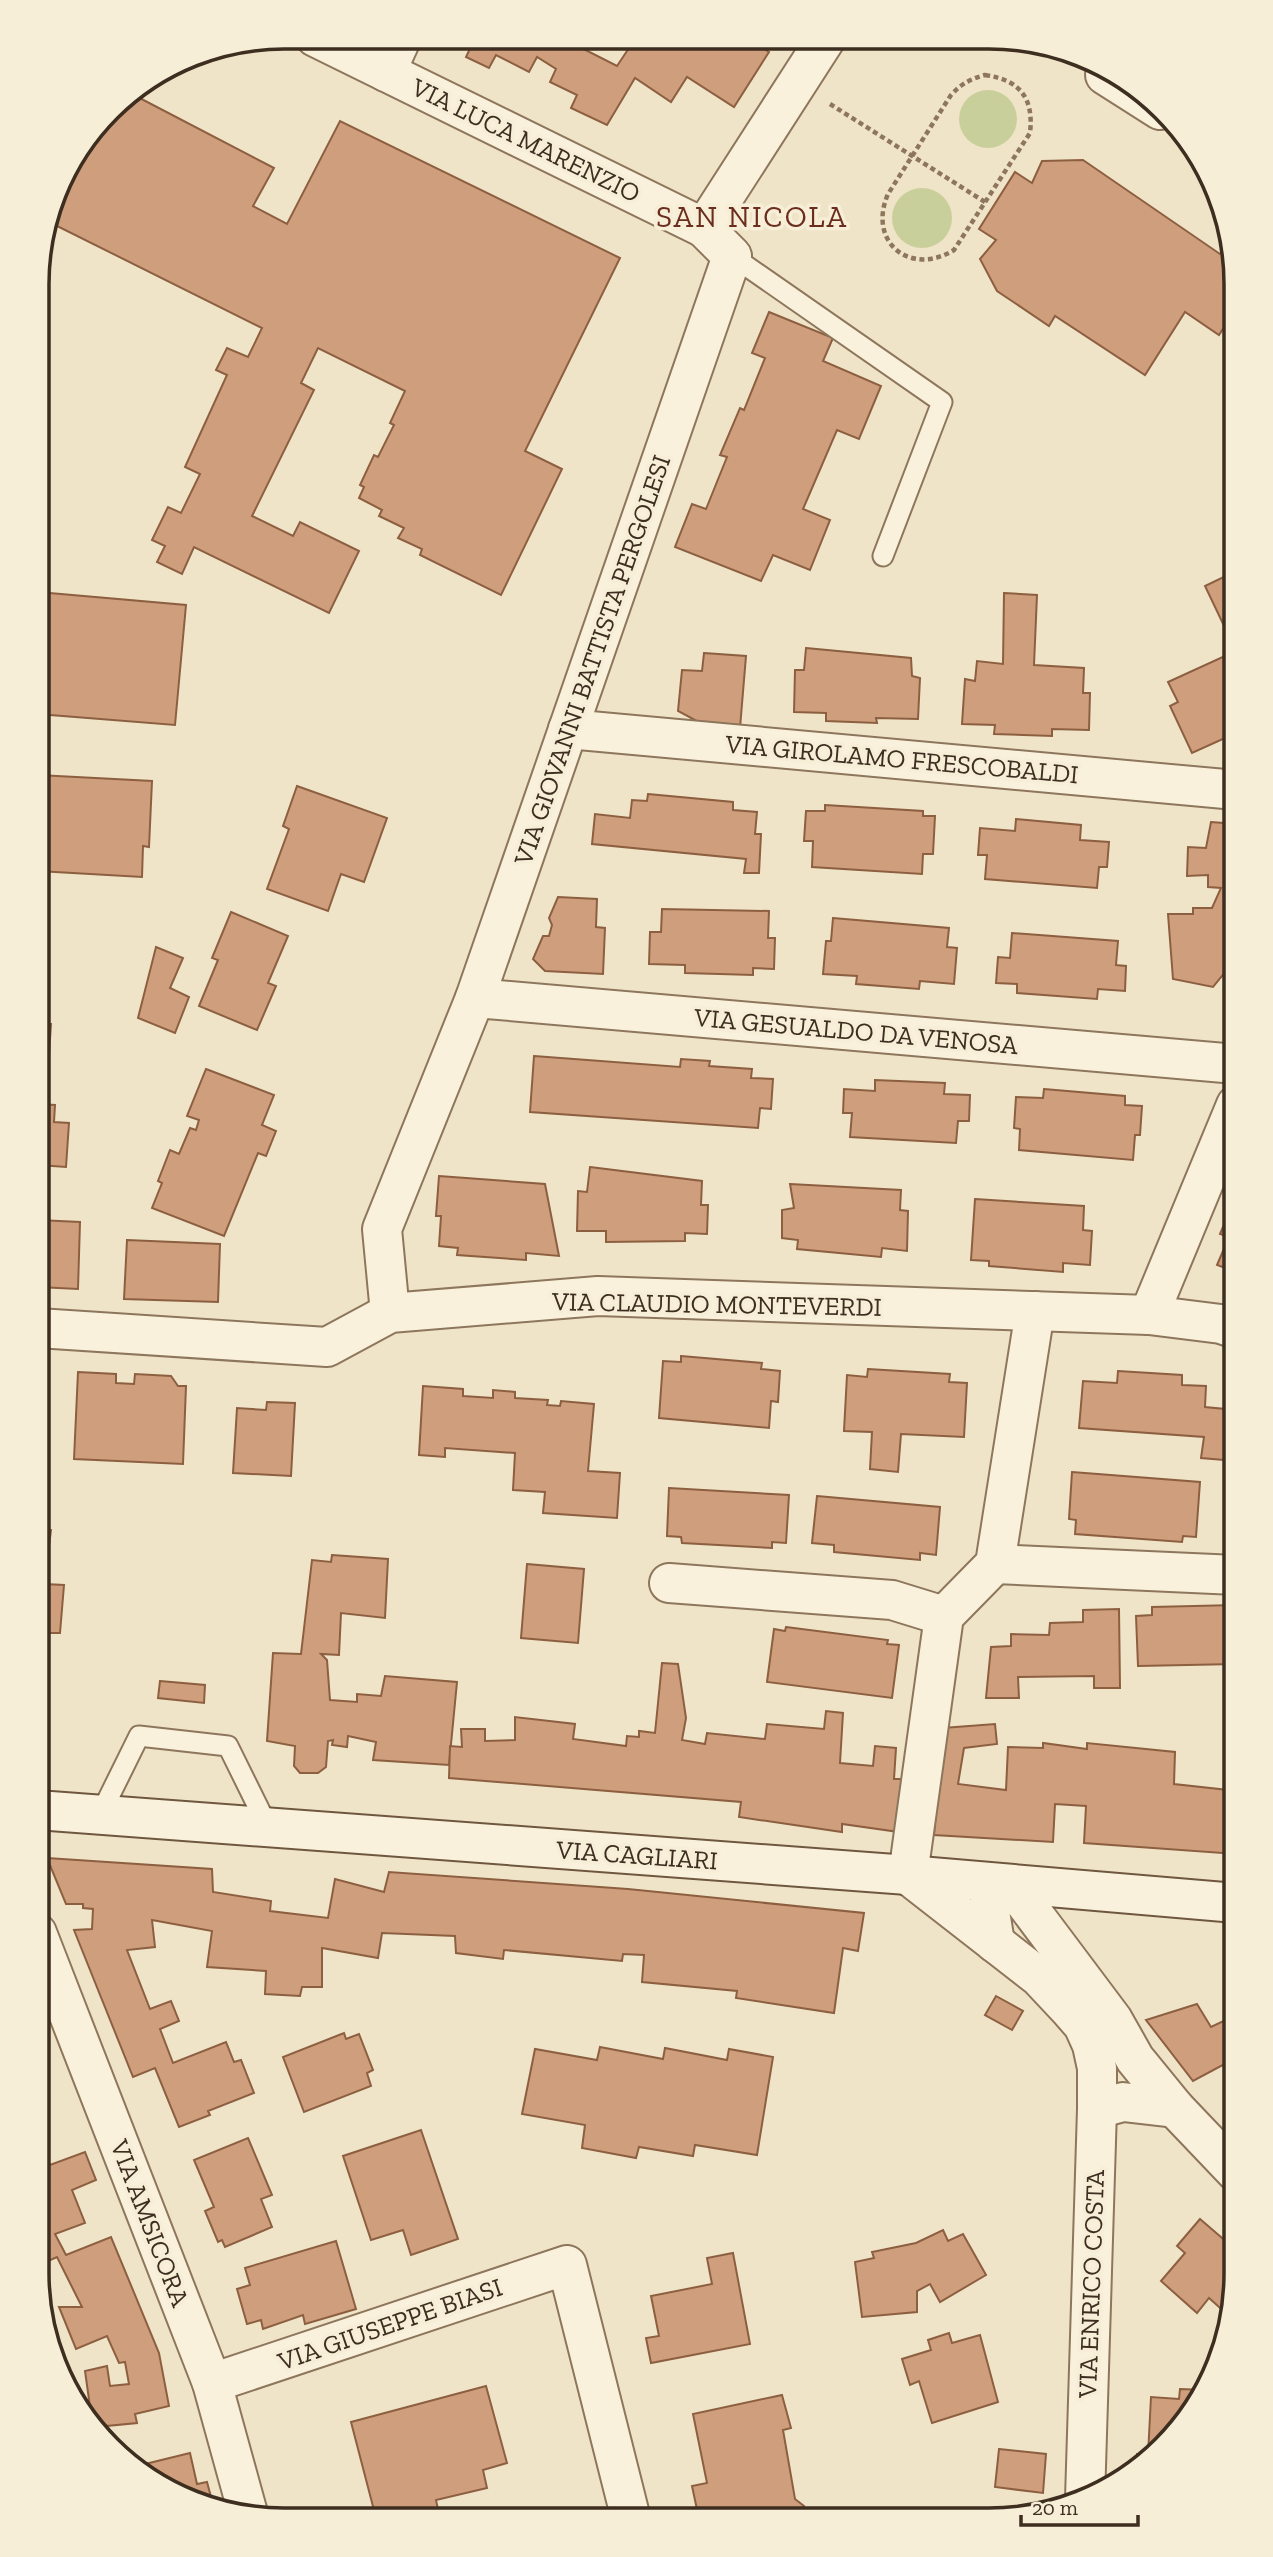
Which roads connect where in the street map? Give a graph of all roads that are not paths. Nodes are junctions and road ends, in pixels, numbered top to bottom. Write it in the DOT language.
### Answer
graph roads {
  1 [pos="339,49"];
  2 [pos="397,49"];
  3 [pos="819,49"];
  4 [pos="386,72"];
  5 [pos="704,228"];
  6 [pos="732,256"];
  7 [pos="883,556"];
  8 [pos="568,729"];
  9 [pos="1224,789"];
  10 [pos="475,998"];
  11 [pos="1224,1063"];
  12 [pos="1224,1135"];
  13 [pos="1035,1311"];
  14 [pos="390,1313"];
  15 [pos="1149,1315"];
  16 [pos="1223,1325"];
  17 [pos="49,1329"];
  18 [pos="995,1564"];
  19 [pos="1223,1574"];
  20 [pos="670,1583"];
  21 [pos="944,1616"];
  22 [pos="49,1811"];
  23 [pos="100,1815"];
  24 [pos="268,1827"];
  25 [pos="908,1875"];
  26 [pos="1011,1884"];
  27 [pos="1223,1902"];
  28 [pos="995,1943"];
  29 [pos="49,1964"];
  30 [pos="1175,2108"];
  31 [pos="1097,2109"];
  32 [pos="1223,2158"];
  33 [pos="212,2384"];
  34 [pos="1085,2487"];
  35 [pos="246,2505"];
  36 [pos="628,2508"];
  1 -- 4 [label="street, VIA LUCA MARENZIO"];
  2 -- 4 [label="street, VIA LUCA MARENZIO"];
  3 -- 5 [label="street"];
  4 -- 5 [label="street, VIA LUCA MARENZIO"];
  5 -- 6 [label="street"];
  6 -- 7 [label="lane"];
  6 -- 8 [label="street, VIA GIOVANNI BATTISTA PERGOLESI"];
  8 -- 9 [label="street, VIA GIROLAMO FRESCOBALDI"];
  8 -- 10 [label="street, VIA GIOVANNI BATTISTA PERGOLESI"];
  10 -- 11 [label="street, VIA GESUALDO DA VENOSA"];
  10 -- 14 [label="street, VIA GIOVANNI BATTISTA PERGOLESI"];
  12 -- 15 [label="street"];
  13 -- 14 [label="street, VIA CLAUDIO MONTEVERDI"];
  13 -- 15 [label="street, VIA CLAUDIO MONTEVERDI"];
  13 -- 18 [label="street"];
  14 -- 17 [label="street, VIA CLAUDIO MONTEVERDI"];
  15 -- 16 [label="street, VIA CLAUDIO MONTEVERDI"];
  18 -- 19 [label="street"];
  18 -- 21 [label="street"];
  20 -- 21 [label="street"];
  21 -- 25 [label="street"];
  22 -- 23 [label="street, VIA CAGLIARI"];
  23 -- 24 [label="street, VIA CAGLIARI"];
  23 -- 24 [label="lane"];
  24 -- 25 [label="street, VIA CAGLIARI"];
  25 -- 26 [label="street, VIA CAGLIARI"];
  25 -- 28 [label="street, VIA ENRICO COSTA"];
  26 -- 27 [label="street, VIA CAGLIARI"];
  26 -- 28 [label="street"];
  26 -- 30 [label="street"];
  28 -- 31 [label="street, VIA ENRICO COSTA"];
  29 -- 33 [label="street, VIA AMSICORA"];
  30 -- 31 [label="street"];
  30 -- 32 [label="street"];
  31 -- 34 [label="street, VIA ENRICO COSTA"];
  33 -- 35 [label="street, VIA AMSICORA"];
  33 -- 36 [label="street, VIA GIUSEPPE BIASI"];
}
